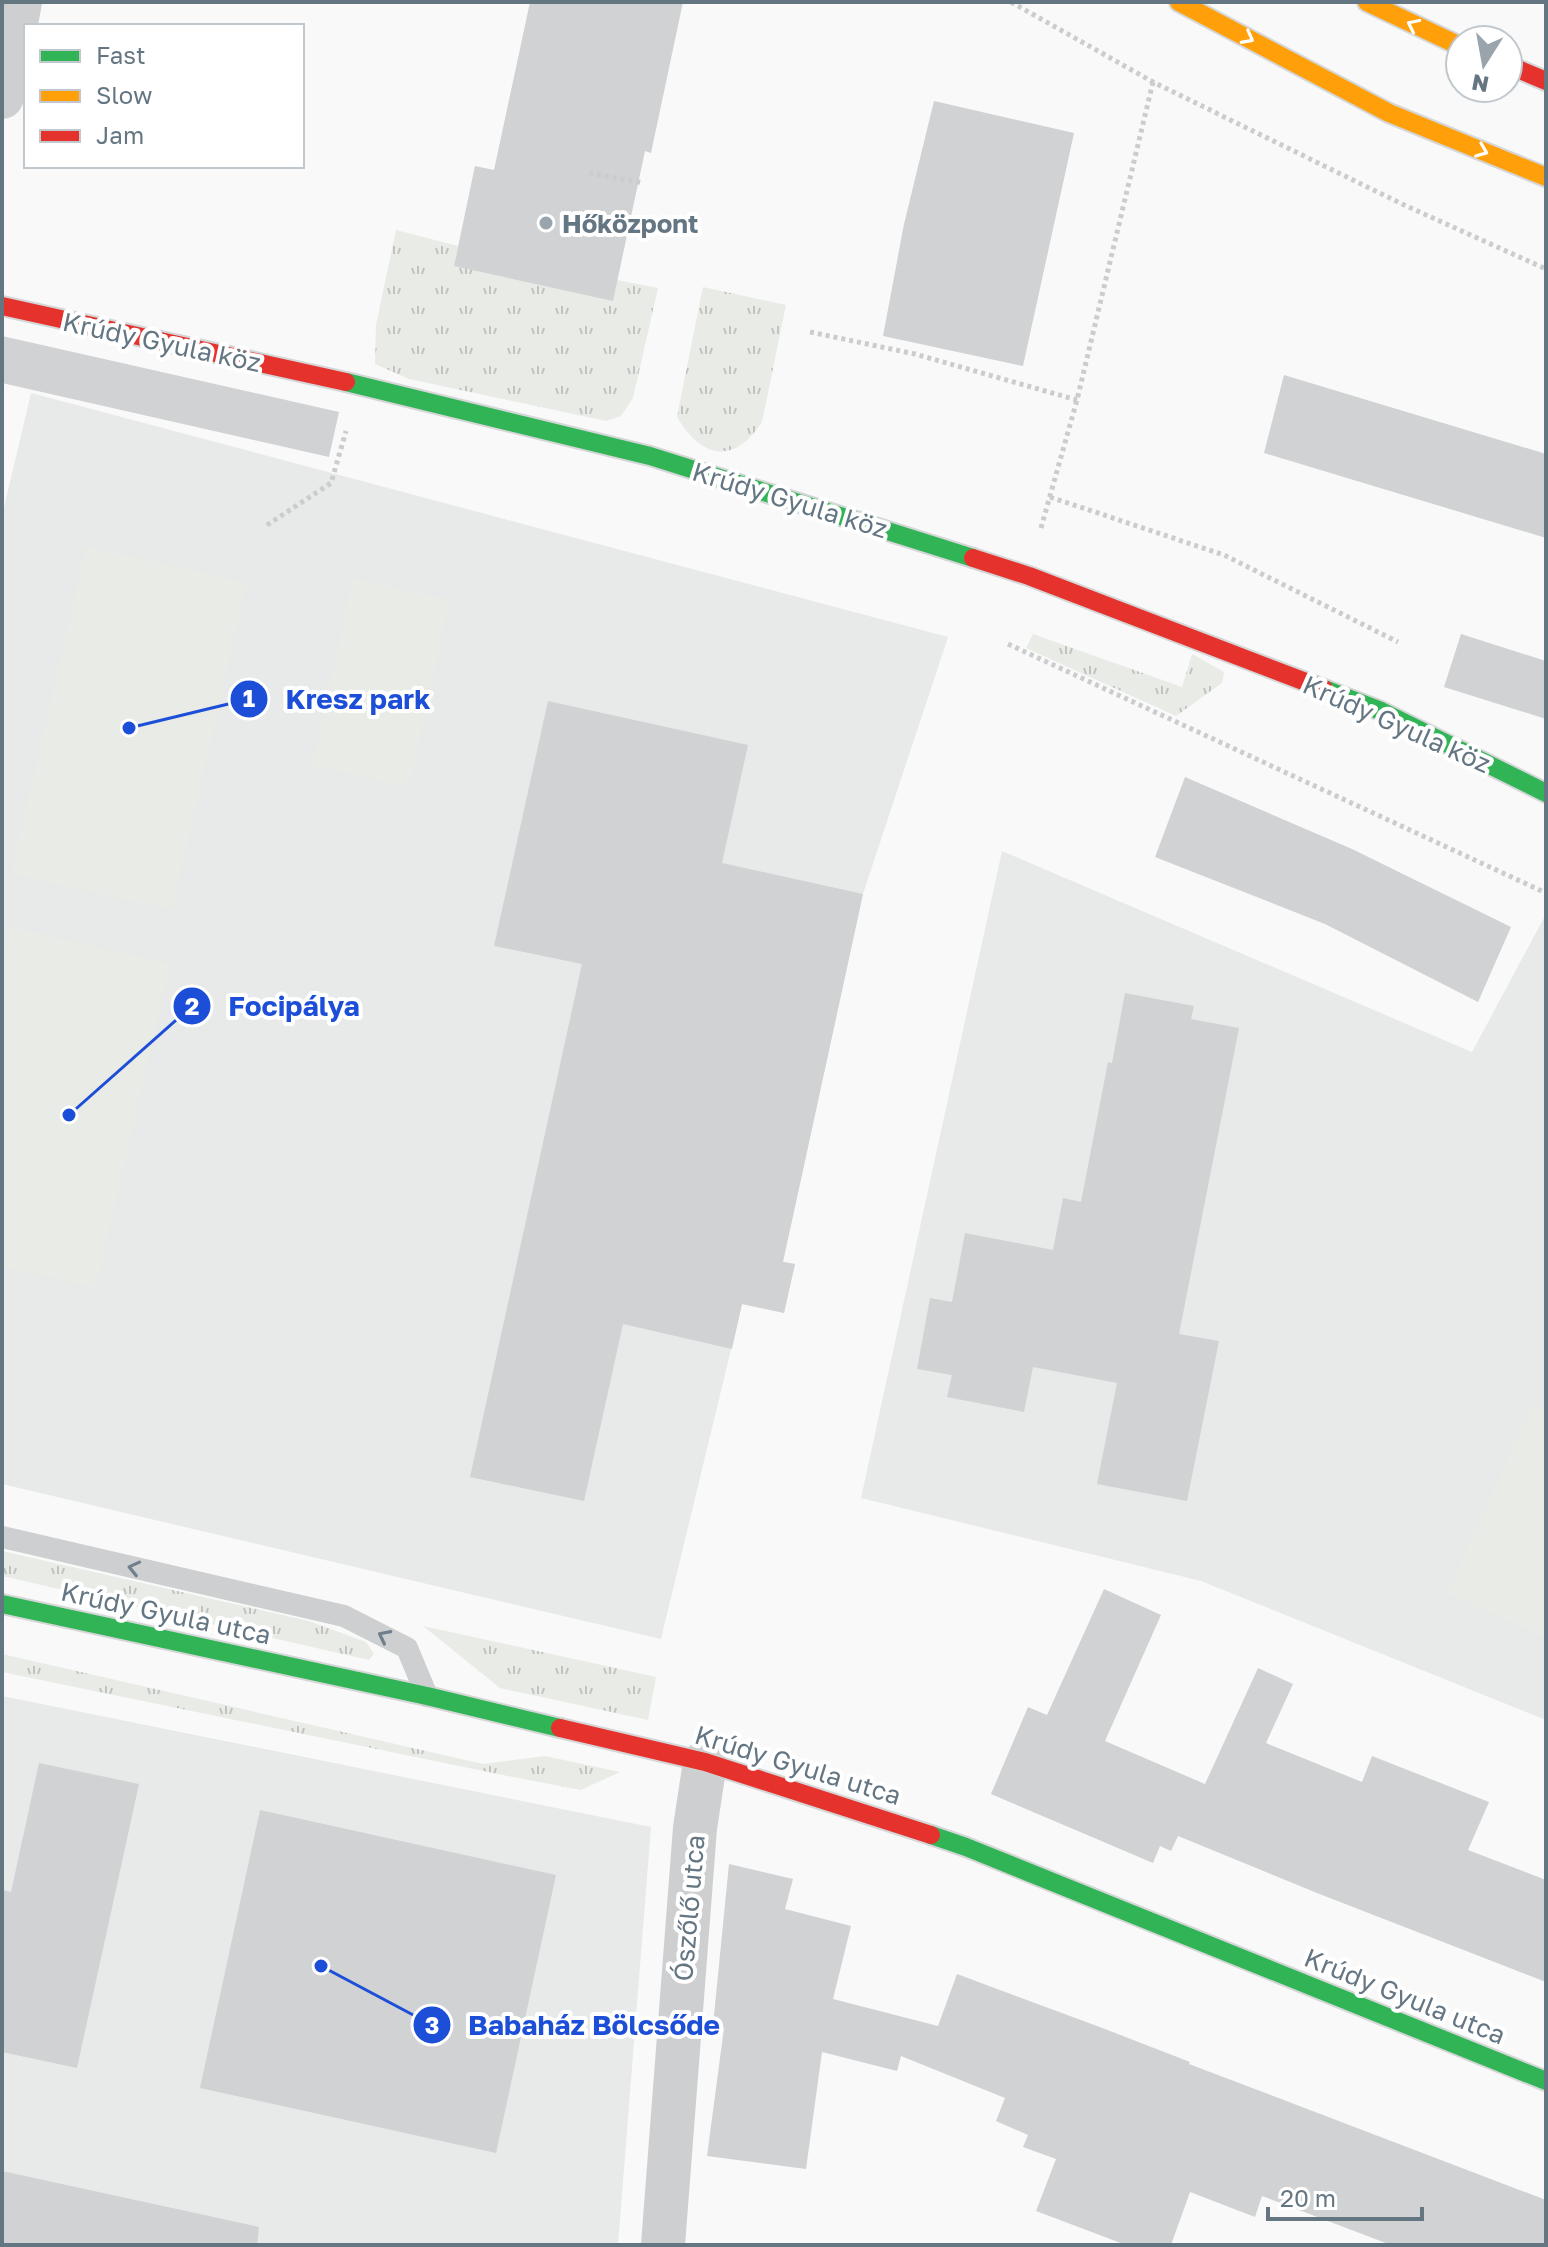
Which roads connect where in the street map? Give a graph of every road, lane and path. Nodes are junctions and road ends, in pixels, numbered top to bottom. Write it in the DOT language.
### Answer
graph roads {
  1 [pos="20,2"];
  2 [pos="1011,2"];
  3 [pos="1179,2"];
  4 [pos="1367,2"];
  5 [pos="1444,38"];
  6 [pos="1524,72"];
  7 [pos="1546,81"];
  8 [pos="1153,82"];
  9 [pos="2,97"];
  10 [pos="589,173"];
  11 [pos="1546,177"];
  12 [pos="644,183"];
  13 [pos="1546,269"];
  14 [pos="2,306"];
  15 [pos="810,332"];
  16 [pos="358,385"];
  17 [pos="1077,400"];
  18 [pos="1050,497"];
  19 [pos="267,525"];
  20 [pos="1029,576"];
  21 [pos="1398,642"];
  22 [pos="1008,644"];
  23 [pos="1546,793"];
  24 [pos="1546,893"];
  25 [pos="2,1537"];
  26 [pos="2,1604"];
  27 [pos="427,1696"];
  28 [pos="705,1762"];
  29 [pos="1546,2081"];
  30 [pos="663,2245"];
  1 -- 9 [label="street"];
  2 -- 8 [label="path"];
  3 -- 11 [label="street, one-way"];
  5 -- 4 [label="street, one-way"];
  6 -- 7 [label="street"];
  8 -- 13 [label="path"];
  8 -- 17 [label="path"];
  10 -- 12 [label="path"];
  14 -- 16 [label="street, Krúdy Gyula köz"];
  15 -- 17 [label="path"];
  16 -- 19 [label="path"];
  16 -- 20 [label="street, Krúdy Gyula köz"];
  17 -- 18 [label="path"];
  18 -- 20 [label="path"];
  18 -- 21 [label="path"];
  20 -- 23 [label="street, Krúdy Gyula köz"];
  22 -- 24 [label="path"];
  27 -- 25 [label="lane, one-way"];
  26 -- 27 [label="street, Krúdy Gyula utca"];
  27 -- 28 [label="street, Krúdy Gyula utca"];
  28 -- 29 [label="street, Krúdy Gyula utca"];
  28 -- 30 [label="street, Ószőlő utca"];
}
